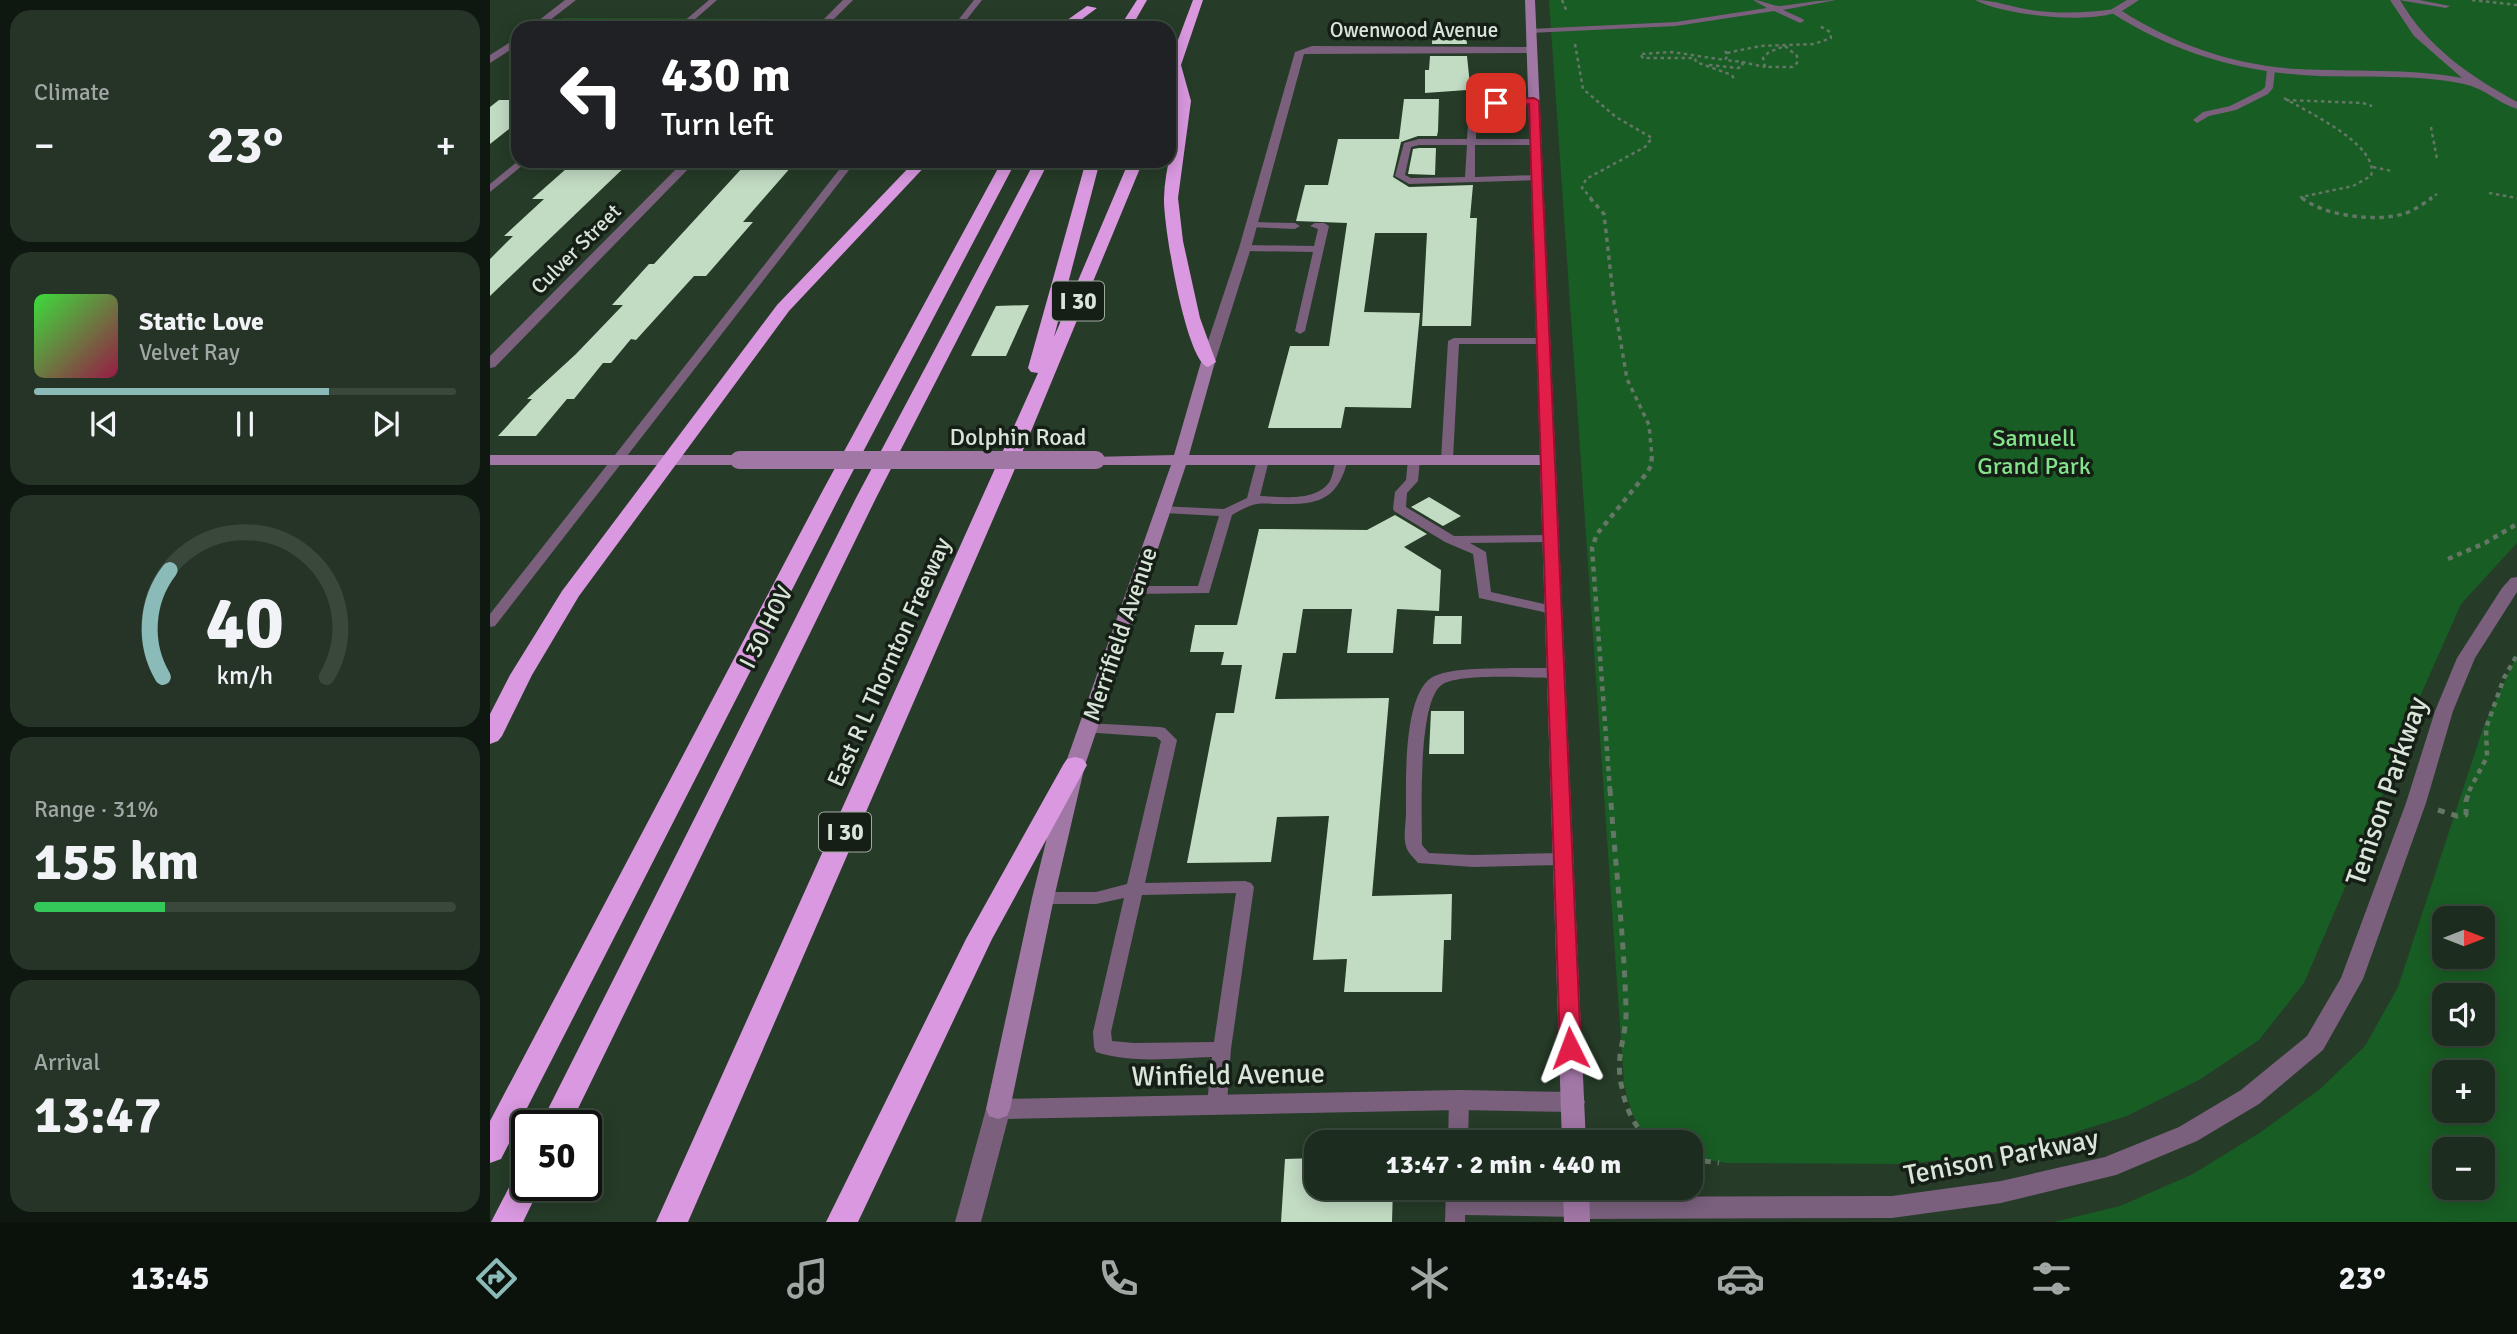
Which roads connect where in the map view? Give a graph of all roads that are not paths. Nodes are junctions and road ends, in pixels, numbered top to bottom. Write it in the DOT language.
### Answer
graph roads {
  1 [pos="571,0"];
  2 [pos="713,0"];
  3 [pos="848,0"];
  4 [pos="978,0"];
  5 [pos="1198,0"];
  6 [pos="1530,0"];
  7 [pos="1757,0"];
  8 [pos="1832,0"];
  9 [pos="1979,0"];
  10 [pos="2134,0"];
  11 [pos="2395,0"];
  12 [pos="2403,0"];
  13 [pos="1141,1"];
  14 [pos="1093,4"];
  15 [pos="2446,6"];
  16 [pos="1778,10"];
  17 [pos="2115,11"];
  18 [pos="543,21"];
  19 [pos="688,21"];
  20 [pos="827,21"];
  21 [pos="962,21"];
  22 [pos="1071,21"];
  23 [pos="1084,21"];
  24 [pos="1128,21"];
  25 [pos="1135,21"];
  26 [pos="1800,21"];
  27 [pos="1531,31"];
  28 [pos="511,45"];
  29 [pos="490,47"];
  30 [pos="508,47"];
  31 [pos="1531,50"];
  32 [pos="1299,54"];
  33 [pos="2440,55"];
  34 [pos="490,60"];
  35 [pos="1176,62"];
  36 [pos="1176,68"];
  37 [pos="2271,70"];
  38 [pos="2399,72"];
  39 [pos="2481,85"];
  40 [pos="1534,101"];
  41 [pos="2517,106"];
  42 [pos="2197,120"];
  43 [pos="1470,142"];
  44 [pos="1535,142"];
  45 [pos="1176,163"];
  46 [pos="515,168"];
  47 [pos="683,168"];
  48 [pos="846,168"];
  49 [pos="916,168"];
  50 [pos="1005,168"];
  51 [pos="1025,168"];
  52 [pos="1038,168"];
  53 [pos="1091,168"];
  54 [pos="1133,168"];
  55 [pos="1175,168"];
  56 [pos="1536,178"];
  57 [pos="1470,179"];
  58 [pos="490,189"];
  59 [pos="1251,225"];
  60 [pos="1295,226"];
  61 [pos="1315,226"];
  62 [pos="1245,248"];
  63 [pos="1318,249"];
  64 [pos="949,273"];
  65 [pos="1300,331"];
  66 [pos="1542,341"];
  67 [pos="1208,362"];
  68 [pos="490,364"];
  69 [pos="1018,441"];
  70 [pos="1414,459"];
  71 [pos="490,460"];
  72 [pos="616,460"];
  73 [pos="1180,460"];
  74 [pos="1263,460"];
  75 [pos="1342,460"];
  76 [pos="1447,460"];
  77 [pos="1546,460"];
  78 [pos="670,461"];
  79 [pos="1253,499"];
  80 [pos="1164,509"];
  81 [pos="1226,513"];
  82 [pos="1549,538"];
  83 [pos="1450,539"];
  84 [pos="2517,582"];
  85 [pos="1134,590"];
  86 [pos="1552,610"];
  87 [pos="490,623"];
  88 [pos="1555,673"];
  89 [pos="1087,728"];
  90 [pos="490,736"];
  91 [pos="1075,765"];
  92 [pos="1562,859"];
  93 [pos="1134,889"];
  94 [pos="1043,898"];
  95 [pos="1222,1049"];
  96 [pos="1460,1100"];
  97 [pos="1573,1102"];
  98 [pos="1217,1103"];
  99 [pos="998,1109"];
  100 [pos="562,1110"];
  101 [pos="1459,1130"];
  102 [pos="1574,1130"];
  103 [pos="490,1150"];
  104 [pos="518,1201"];
  105 [pos="1455,1205"];
  106 [pos="1576,1206"];
  107 [pos="507,1222"];
  108 [pos="671,1222"];
  109 [pos="842,1222"];
  110 [pos="968,1222"];
  1 -- 18 [label="street"];
  2 -- 19 [label="lane"];
  3 -- 20 [label="street"];
  4 -- 21 [label="lane"];
  5 -- 35 [label="highway"];
  6 -- 27 [label="main road"];
  7 -- 16 [label="lane"];
  8 -- 16 [label="lane"];
  9 -- 17 [label="lane"];
  10 -- 17 [label="street"];
  11 -- 33 [label="street"];
  12 -- 15 [label="lane"];
  13 -- 24 [label="highway"];
  13 -- 25 [label="highway"];
  14 -- 22 [label="highway"];
  14 -- 23 [label="highway"];
  16 -- 26 [label="lane"];
  16 -- 27 [label="lane"];
  17 -- 37 [label="street"];
  27 -- 31 [label="main road"];
  28 -- 30 [label="street"];
  29 -- 30 [label="street"];
  30 -- 34 [label="street"];
  31 -- 32 [label="street, Owenwood Avenue"];
  31 -- 40 [label="main road"];
  32 -- 59 [label="street, Merrifield Avenue"];
  33 -- 38 [label="street"];
  33 -- 39 [label="street"];
  36 -- 45 [label="highway"];
  37 -- 38 [label="street"];
  37 -- 42 [label="lane"];
  38 -- 39 [label="street"];
  39 -- 41 [label="street"];
  40 -- 43 [label="lane"];
  40 -- 44 [label="main road"];
  43 -- 44 [label="lane"];
  43 -- 57 [label="lane"];
  43 -- 57 [label="lane"];
  44 -- 56 [label="main road"];
  46 -- 58 [label="lane"];
  47 -- 68 [label="street, Culver Street"];
  48 -- 72 [label="lane"];
  49 -- 78 [label="highway"];
  50 -- 64 [label="highway"];
  51 -- 64 [label="highway"];
  52 -- 100 [label="highway, I 30 HOV"];
  53 -- 69 [label="highway"];
  54 -- 69 [label="highway, East R L Thornton Freeway / I 30"];
  55 -- 67 [label="highway"];
  56 -- 57 [label="lane"];
  56 -- 66 [label="main road"];
  59 -- 60 [label="lane"];
  59 -- 62 [label="street, Merrifield Avenue"];
  61 -- 63 [label="lane"];
  62 -- 63 [label="lane"];
  62 -- 67 [label="street, Merrifield Avenue"];
  63 -- 65 [label="lane"];
  64 -- 103 [label="highway"];
  66 -- 76 [label="lane"];
  66 -- 77 [label="main road"];
  67 -- 73 [label="main road, Merrifield Avenue"];
  69 -- 108 [label="highway, East R L Thornton Freeway / I 30"];
  70 -- 75 [label="main road, Dolphin Road"];
  70 -- 76 [label="main road, Dolphin Road"];
  70 -- 83 [label="lane"];
  71 -- 72 [label="main road, Dolphin Road"];
  72 -- 78 [label="main road, Dolphin Road"];
  72 -- 87 [label="lane"];
  73 -- 74 [label="main road, Dolphin Road"];
  73 -- 78 [label="main road, Dolphin Road, bridge"];
  73 -- 80 [label="main road, Merrifield Avenue"];
  74 -- 75 [label="main road, Dolphin Road"];
  74 -- 79 [label="lane"];
  75 -- 79 [label="lane"];
  76 -- 77 [label="main road, Dolphin Road"];
  77 -- 82 [label="main road"];
  78 -- 90 [label="highway"];
  79 -- 81 [label="lane"];
  80 -- 81 [label="lane"];
  80 -- 85 [label="main road, Merrifield Avenue"];
  81 -- 85 [label="lane"];
  82 -- 83 [label="lane"];
  82 -- 86 [label="main road"];
  83 -- 86 [label="lane"];
  84 -- 106 [label="street, Tenison Parkway"];
  85 -- 89 [label="main road, Merrifield Avenue"];
  86 -- 88 [label="main road"];
  88 -- 92 [label="main road"];
  88 -- 92 [label="lane"];
  89 -- 91 [label="main road, Merrifield Avenue"];
  89 -- 93 [label="lane"];
  91 -- 94 [label="main road, Merrifield Avenue"];
  91 -- 109 [label="highway"];
  92 -- 97 [label="main road"];
  93 -- 94 [label="lane"];
  93 -- 95 [label="lane"];
  93 -- 95 [label="lane"];
  94 -- 99 [label="main road, Merrifield Avenue"];
  95 -- 98 [label="lane"];
  96 -- 97 [label="street, Winfield Avenue"];
  96 -- 98 [label="street, Winfield Avenue"];
  96 -- 101 [label="lane"];
  97 -- 102 [label="main road"];
  98 -- 99 [label="street, Winfield Avenue"];
  99 -- 110 [label="street, Merrifield Avenue"];
  104 -- 107 [label="highway"];
  105 -- 106 [label="lane"];
}
